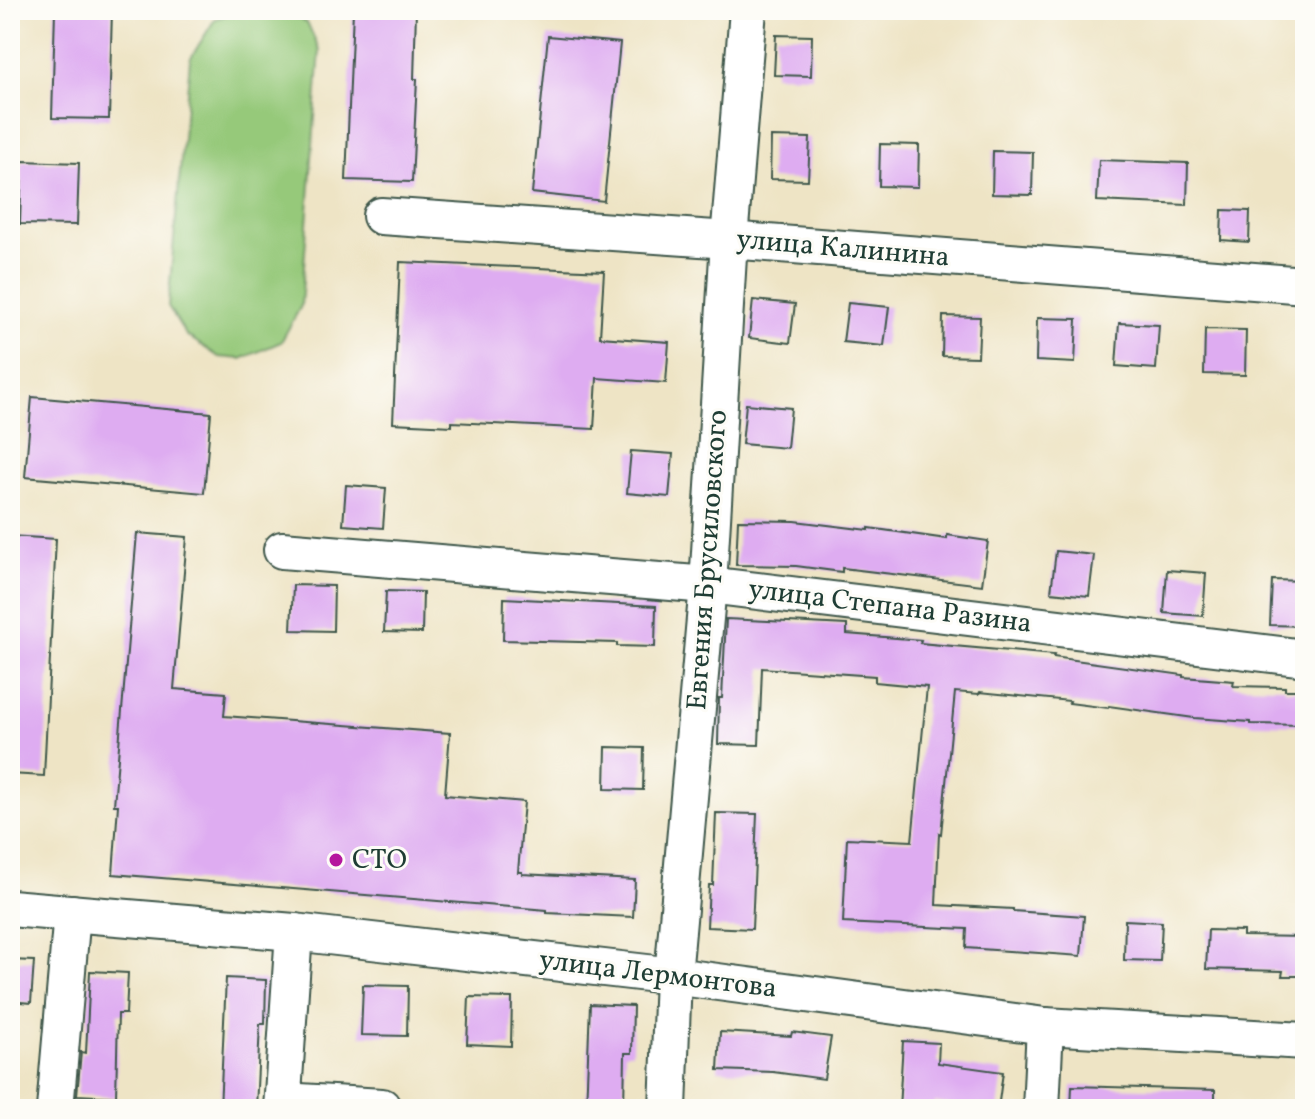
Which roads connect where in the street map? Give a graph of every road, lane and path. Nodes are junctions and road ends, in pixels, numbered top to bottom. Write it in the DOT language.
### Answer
graph roads {
  1 [pos="748,10"];
  2 [pos="381,216"];
  3 [pos="729,240"];
  4 [pos="1305,285"];
  5 [pos="282,550"];
  6 [pos="708,585"];
  7 [pos="1305,658"];
  8 [pos="10,908"];
  9 [pos="72,913"];
  10 [pos="294,932"];
  11 [pos="673,976"];
  12 [pos="1045,1026"];
  13 [pos="1305,1041"];
  14 [pos="282,1105"];
  15 [pos="55,1109"];
  16 [pos="383,1109"];
  17 [pos="668,1109"];
  18 [pos="1041,1109"];
  1 -- 3 [label="street, Евгения Брусиловского"];
  2 -- 3 [label="street, улица Калинина"];
  3 -- 4 [label="street, улица Калинина"];
  3 -- 6 [label="street, Евгения Брусиловского"];
  5 -- 6 [label="street, улица Степана Разина"];
  6 -- 7 [label="street, улица Степана Разина"];
  6 -- 11 [label="street, Евгения Брусиловского"];
  8 -- 9 [label="street, улица Лермонтова"];
  9 -- 10 [label="street, улица Лермонтова"];
  9 -- 15 [label="street"];
  10 -- 11 [label="street, улица Лермонтова"];
  10 -- 14 [label="street"];
  11 -- 12 [label="street, улица Лермонтова"];
  11 -- 17 [label="street, Евгения Брусиловского"];
  12 -- 13 [label="street, улица Лермонтова"];
  12 -- 18 [label="street"];
  14 -- 16 [label="street"];
}
